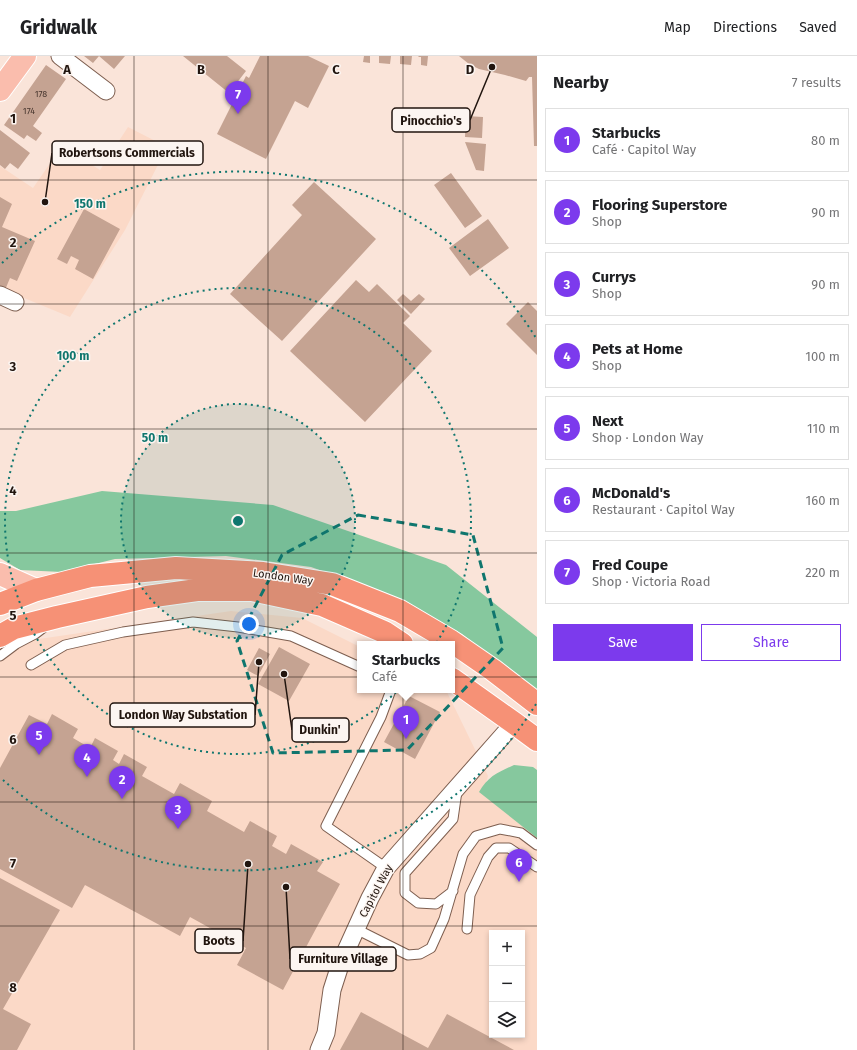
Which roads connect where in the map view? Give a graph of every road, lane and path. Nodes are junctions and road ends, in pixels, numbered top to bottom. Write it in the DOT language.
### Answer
graph roads {
  1 [pos="25,56"];
  2 [pos="60,56"];
  3 [pos="0,90"];
  4 [pos="106,91"];
  5 [pos="0,574"];
  6 [pos="36,590"];
  7 [pos="0,604"];
  8 [pos="57,617"];
  9 [pos="0,636"];
  10 [pos="398,641"];
  11 [pos="449,641"];
  12 [pos="455,645"];
  13 [pos="0,656"];
  14 [pos="30,665"];
  15 [pos="357,666"];
  16 [pos="455,681"];
  17 [pos="390,693"];
  18 [pos="536,704"];
  19 [pos="514,723"];
  20 [pos="537,740"];
  21 [pos="458,786"];
  22 [pos="537,846"];
  23 [pos="537,867"];
  24 [pos="386,868"];
  25 [pos="453,891"];
  26 [pos="356,929"];
  27 [pos="467,929"];
  28 [pos="319,1050"];
  1 -- 3 [label="main road"];
  2 -- 4 [label="street"];
  5 -- 6 [label="main road"];
  6 -- 7 [label="highway, London Way"];
  6 -- 11 [label="highway, London Way"];
  8 -- 9 [label="highway, London Way"];
  8 -- 10 [label="highway, London Way"];
  8 -- 13 [label="lane"];
  12 -- 18 [label="highway, London Way"];
  14 -- 15 [label="lane"];
  16 -- 19 [label="highway"];
  17 -- 24 [label="lane"];
  18 -- 19 [label="highway"];
  19 -- 20 [label="highway"];
  19 -- 21 [label="street, Capitol Way"];
  21 -- 24 [label="street, Capitol Way"];
  21 -- 25 [label="lane"];
  22 -- 25 [label="lane"];
  23 -- 27 [label="lane"];
  24 -- 26 [label="street, Capitol Way"];
  25 -- 26 [label="lane"];
  26 -- 28 [label="street, Capitol Way"];
}
